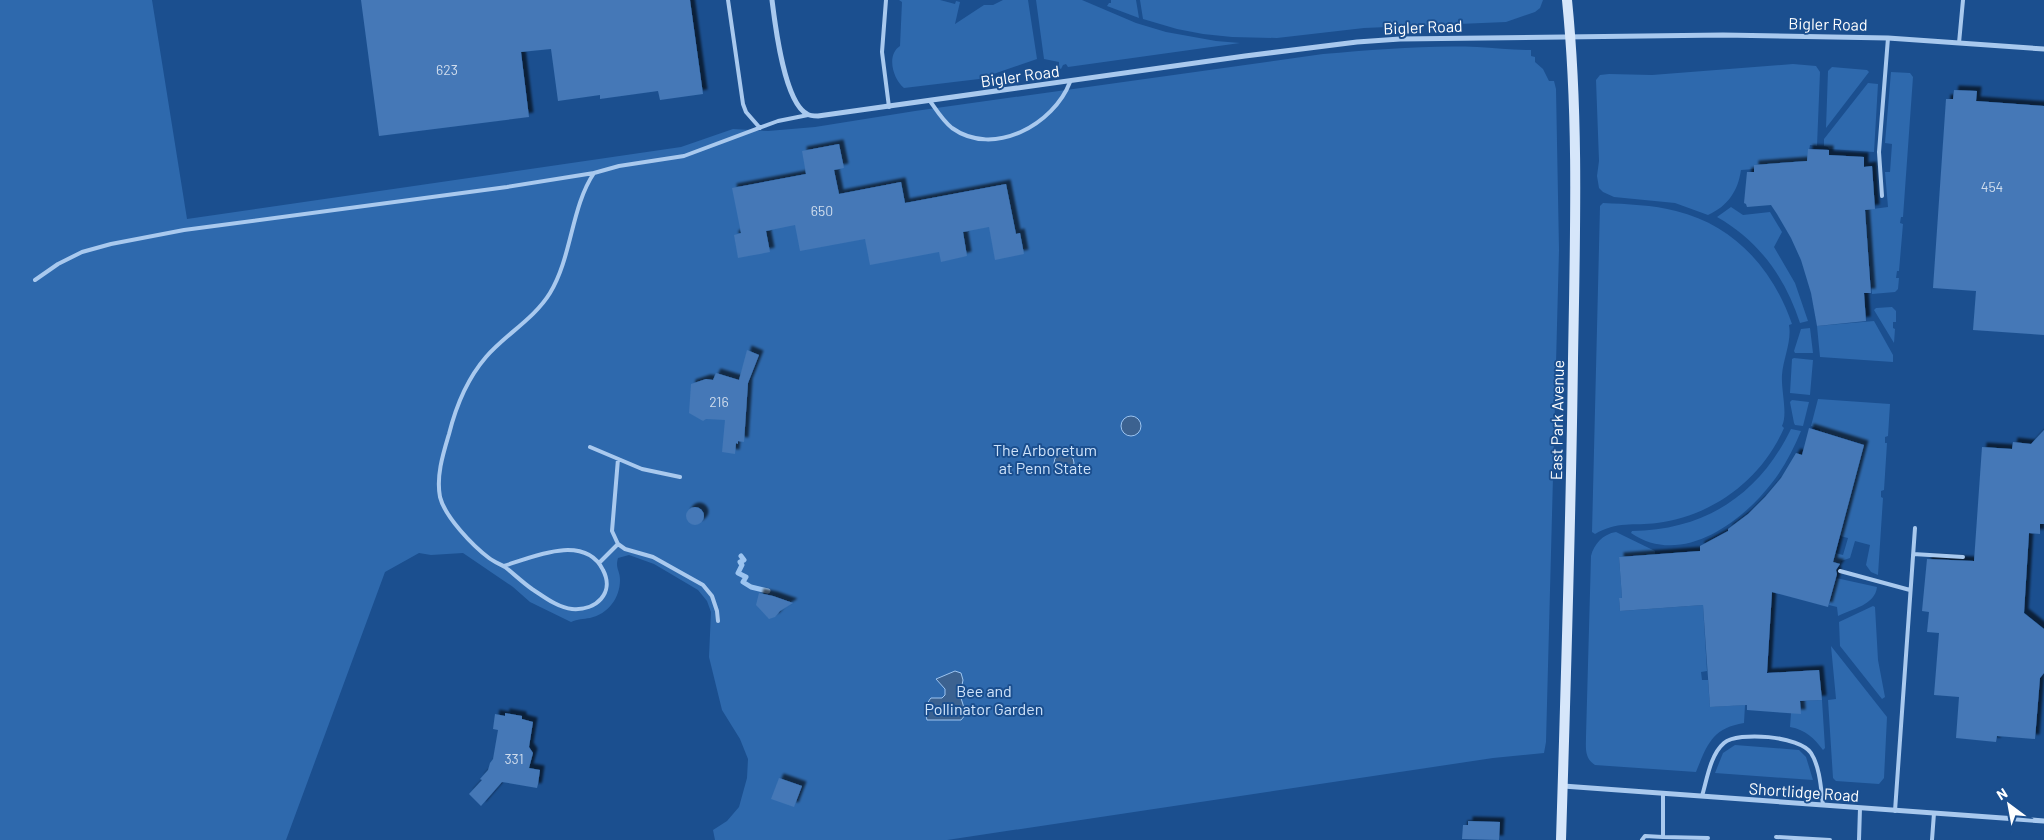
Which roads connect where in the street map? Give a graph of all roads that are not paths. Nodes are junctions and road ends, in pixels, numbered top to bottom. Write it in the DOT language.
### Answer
graph roads {
  1 [pos="728,0"];
  2 [pos="772,0"];
  3 [pos="886,0"];
  4 [pos="1567,0"];
  5 [pos="1962,0"];
  6 [pos="1569,37"];
  7 [pos="1888,38"];
  8 [pos="1959,43"];
  9 [pos="2044,49"];
  10 [pos="1070,82"];
  11 [pos="930,101"];
  12 [pos="889,107"];
  13 [pos="808,114"];
  14 [pos="760,128"];
  15 [pos="594,173"];
  16 [pos="1882,196"];
  17 [pos="35,280"];
  18 [pos="590,447"];
  19 [pos="618,459"];
  20 [pos="680,477"];
  21 [pos="1914,528"];
  22 [pos="618,544"];
  23 [pos="1913,554"];
  24 [pos="1963,557"];
  25 [pos="599,563"];
  26 [pos="504,566"];
  27 [pos="1840,571"];
  28 [pos="1910,590"];
  29 [pos="718,621"];
  30 [pos="1563,786"];
  31 [pos="1663,794"];
  32 [pos="1702,797"];
  33 [pos="1823,805"];
  34 [pos="1860,808"];
  35 [pos="1895,810"];
  36 [pos="1934,813"];
  37 [pos="2044,822"];
  38 [pos="1663,836"];
  39 [pos="1776,837"];
  40 [pos="1708,838"];
  41 [pos="1561,840"];
  42 [pos="1642,840"];
  43 [pos="1830,840"];
  44 [pos="1859,840"];
  45 [pos="1932,840"];
  1 -- 14 [label="lane"];
  2 -- 13 [label="street"];
  3 -- 12 [label="lane"];
  4 -- 6 [label="main road, East Park Avenue"];
  5 -- 8 [label="lane"];
  6 -- 7 [label="street, Bigler Road"];
  6 -- 10 [label="street, Bigler Road"];
  6 -- 30 [label="main road, East Park Avenue"];
  7 -- 8 [label="street, Bigler Road"];
  7 -- 16 [label="lane"];
  8 -- 9 [label="street, Bigler Road"];
  10 -- 11 [label="street, Bigler Road"];
  10 -- 11 [label="lane"];
  11 -- 12 [label="street, Bigler Road"];
  12 -- 13 [label="street, Bigler Road"];
  13 -- 14 [label="lane"];
  14 -- 15 [label="lane"];
  15 -- 17 [label="lane"];
  15 -- 26 [label="lane"];
  18 -- 19 [label="lane"];
  19 -- 20 [label="lane"];
  19 -- 22 [label="lane"];
  21 -- 23 [label="lane"];
  22 -- 25 [label="lane"];
  22 -- 29 [label="lane"];
  23 -- 24 [label="lane"];
  23 -- 28 [label="lane"];
  25 -- 26 [label="lane"];
  25 -- 26 [label="lane"];
  27 -- 28 [label="lane"];
  28 -- 35 [label="lane"];
  30 -- 31 [label="street, Shortlidge Road"];
  30 -- 41 [label="main road, East Park Avenue"];
  31 -- 32 [label="street, Shortlidge Road"];
  31 -- 38 [label="lane"];
  32 -- 33 [label="street, Shortlidge Road"];
  32 -- 33 [label="lane"];
  33 -- 34 [label="street, Shortlidge Road"];
  34 -- 35 [label="street, Shortlidge Road"];
  34 -- 44 [label="lane"];
  35 -- 36 [label="street, Shortlidge Road"];
  36 -- 37 [label="street, Shortlidge Road"];
  36 -- 45 [label="lane"];
  38 -- 40 [label="lane"];
  38 -- 42 [label="lane"];
  39 -- 43 [label="lane"];
}
